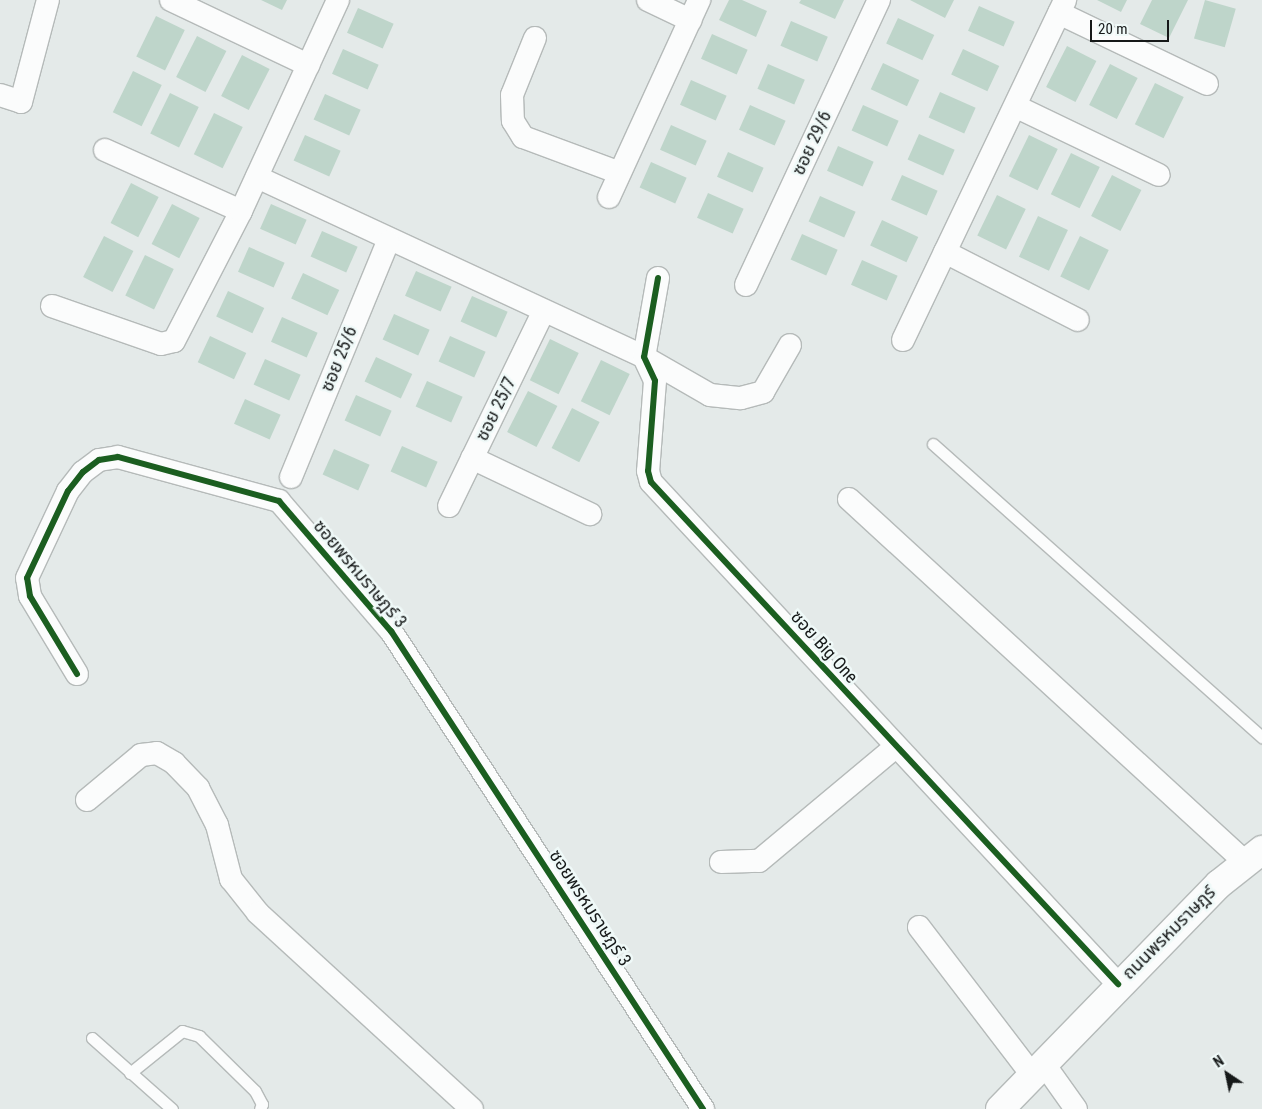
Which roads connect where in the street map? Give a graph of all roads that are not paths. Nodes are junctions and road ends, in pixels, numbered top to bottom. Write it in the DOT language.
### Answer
graph roads {
  1 [pos="48,0"];
  2 [pos="171,0"];
  3 [pos="338,0"];
  4 [pos="648,0"];
  5 [pos="699,0"];
  6 [pos="879,0"];
  7 [pos="1062,7"];
  8 [pos="690,20"];
  9 [pos="535,38"];
  10 [pos="308,65"];
  11 [pos="1207,84"];
  12 [pos="0,95"];
  13 [pos="1017,107"];
  14 [pos="105,150"];
  15 [pos="620,172"];
  16 [pos="1160,175"];
  17 [pos="257,177"];
  18 [pos="609,198"];
  19 [pos="241,211"];
  20 [pos="388,242"];
  21 [pos="945,252"];
  22 [pos="658,278"];
  23 [pos="746,285"];
  24 [pos="52,306"];
  25 [pos="543,312"];
  26 [pos="1078,320"];
  27 [pos="904,340"];
  28 [pos="790,345"];
  29 [pos="644,357"];
  30 [pos="933,444"];
  31 [pos="472,458"];
  32 [pos="291,477"];
  33 [pos="849,499"];
  34 [pos="450,506"];
  35 [pos="590,514"];
  36 [pos="77,674"];
  37 [pos="1262,738"];
  38 [pos="894,748"];
  39 [pos="87,800"];
  40 [pos="1253,856"];
  41 [pos="721,862"];
  42 [pos="919,927"];
  43 [pos="1118,984"];
  44 [pos="92,1038"];
  45 [pos="1038,1070"];
  46 [pos="130,1073"];
  47 [pos="172,1109"];
  48 [pos="260,1109"];
  49 [pos="472,1109"];
  50 [pos="703,1109"];
  51 [pos="1000,1109"];
  52 [pos="1076,1109"];
  1 -- 12 [label="street"];
  2 -- 10 [label="street"];
  3 -- 10 [label="street"];
  4 -- 8 [label="street"];
  5 -- 8 [label="street"];
  6 -- 23 [label="street, ซอย 29/6"];
  7 -- 11 [label="street"];
  7 -- 13 [label="street"];
  8 -- 15 [label="street"];
  9 -- 15 [label="street"];
  10 -- 17 [label="street"];
  13 -- 16 [label="street"];
  13 -- 21 [label="street"];
  14 -- 19 [label="street"];
  15 -- 18 [label="street"];
  17 -- 19 [label="street"];
  17 -- 20 [label="street"];
  19 -- 24 [label="street"];
  20 -- 25 [label="street"];
  20 -- 32 [label="street, ซอย 25/6"];
  21 -- 26 [label="street"];
  21 -- 27 [label="street"];
  22 -- 29 [label="street"];
  25 -- 29 [label="street"];
  25 -- 31 [label="street, ซอย 25/7"];
  28 -- 29 [label="street"];
  29 -- 38 [label="street, ซอย Big One"];
  30 -- 37 [label="lane"];
  31 -- 34 [label="street, ซอย 25/7"];
  31 -- 35 [label="street"];
  33 -- 40 [label="street"];
  36 -- 50 [label="street, ซอยพรหมราษฎร์ 3"];
  38 -- 41 [label="street"];
  38 -- 43 [label="street, ซอย Big One"];
  39 -- 49 [label="street"];
  40 -- 43 [label="street, ถนนพรหมราษฎร์"];
  42 -- 45 [label="street"];
  43 -- 45 [label="street, ถนนพรหมราษฎร์"];
  44 -- 46 [label="lane"];
  45 -- 51 [label="street, ถนนพรหมราษฎร์"];
  45 -- 52 [label="street"];
  46 -- 47 [label="lane"];
  46 -- 48 [label="lane"];
}
